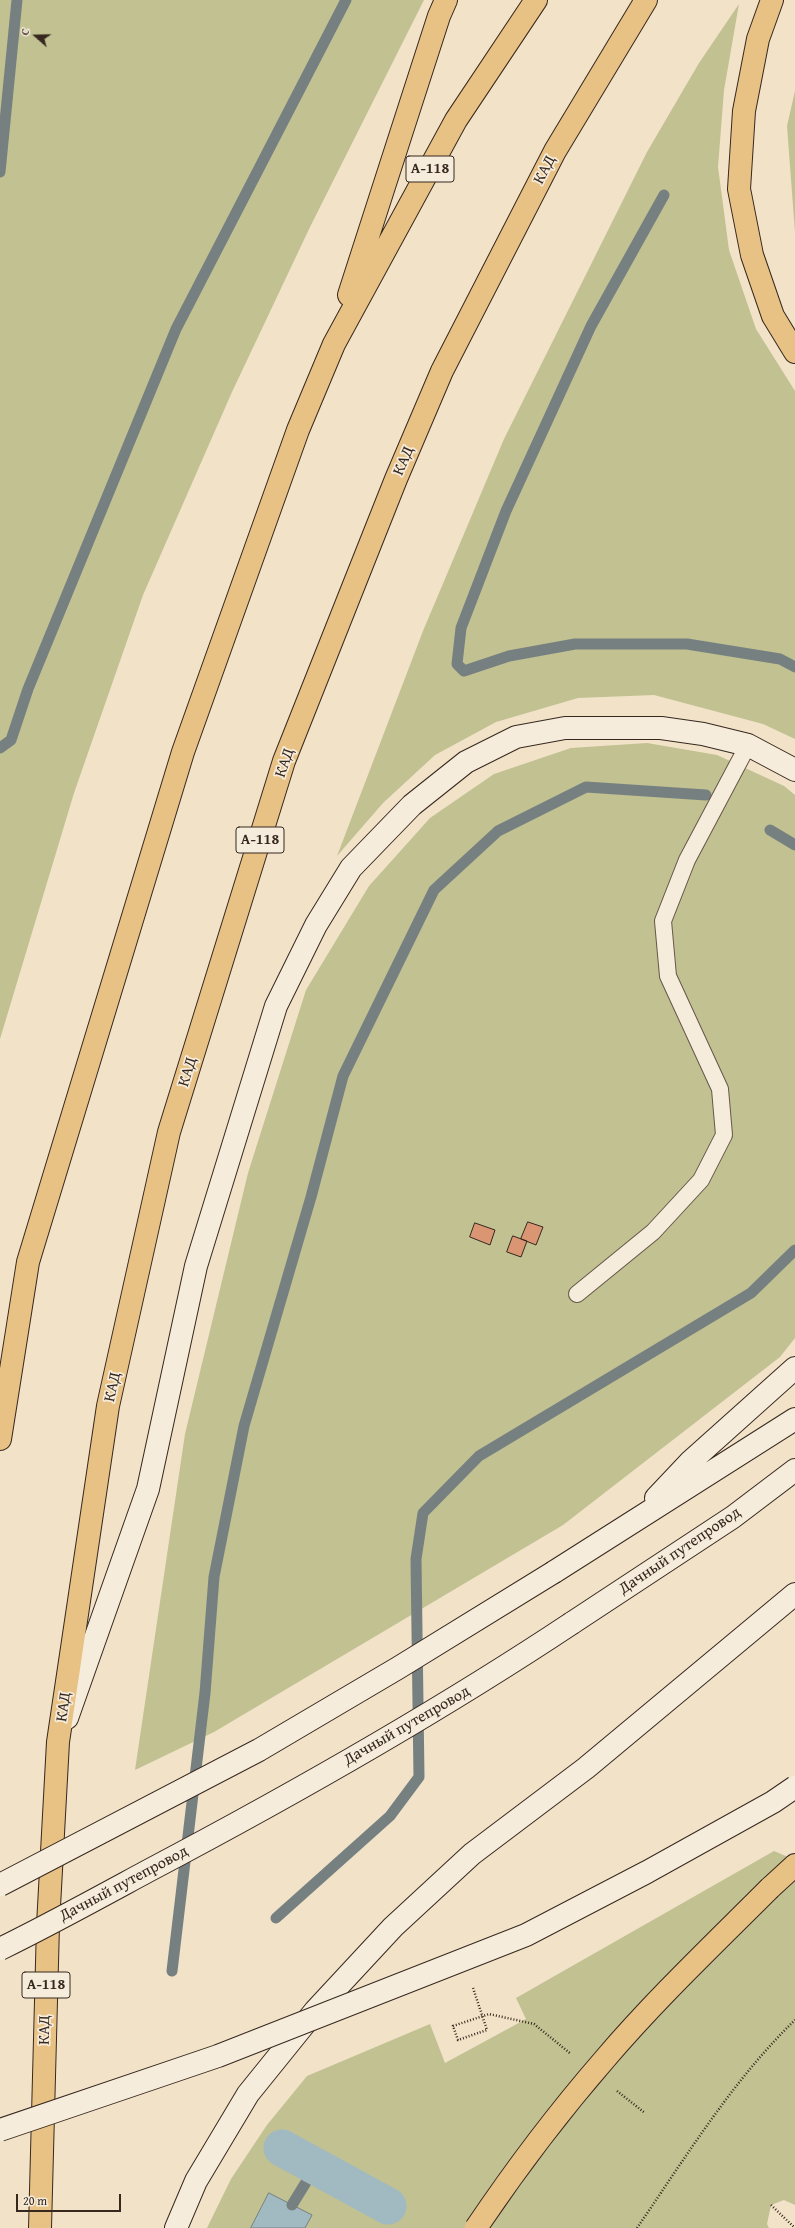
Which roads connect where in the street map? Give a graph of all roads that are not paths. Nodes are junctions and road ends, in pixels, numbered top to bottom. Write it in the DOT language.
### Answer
graph roads {
  1 [pos="446,0"];
  2 [pos="536,0"];
  3 [pos="646,0"];
  4 [pos="772,0"];
  5 [pos="334,344"];
  6 [pos="795,352"];
  7 [pos="748,745"];
  8 [pos="795,770"];
  9 [pos="577,1294"];
  10 [pos="795,1368"];
  11 [pos="795,1419"];
  12 [pos="0,1439"];
  13 [pos="795,1470"];
  14 [pos="631,1523"];
  15 [pos="795,1594"];
  16 [pos="58,1742"];
  17 [pos="795,1787"];
  18 [pos="795,1865"];
  19 [pos="0,1886"];
  20 [pos="0,1949"];
  21 [pos="0,2130"];
  22 [pos="40,2228"];
  23 [pos="176,2228"];
  24 [pos="476,2228"];
  1 -- 5 [label="highway"];
  2 -- 5 [label="highway, А-118"];
  3 -- 16 [label="highway, КАД / А-118"];
  4 -- 6 [label="highway"];
  5 -- 12 [label="highway, А-118"];
  7 -- 8 [label="main road"];
  7 -- 9 [label="lane"];
  7 -- 16 [label="main road"];
  10 -- 14 [label="main road"];
  11 -- 14 [label="main road"];
  13 -- 20 [label="main road, Дачный путепровод, bridge"];
  14 -- 19 [label="main road, bridge"];
  15 -- 23 [label="main road"];
  16 -- 22 [label="highway, КАД / А-118"];
  17 -- 21 [label="main road, bridge"];
  18 -- 24 [label="highway, bridge"];
}
